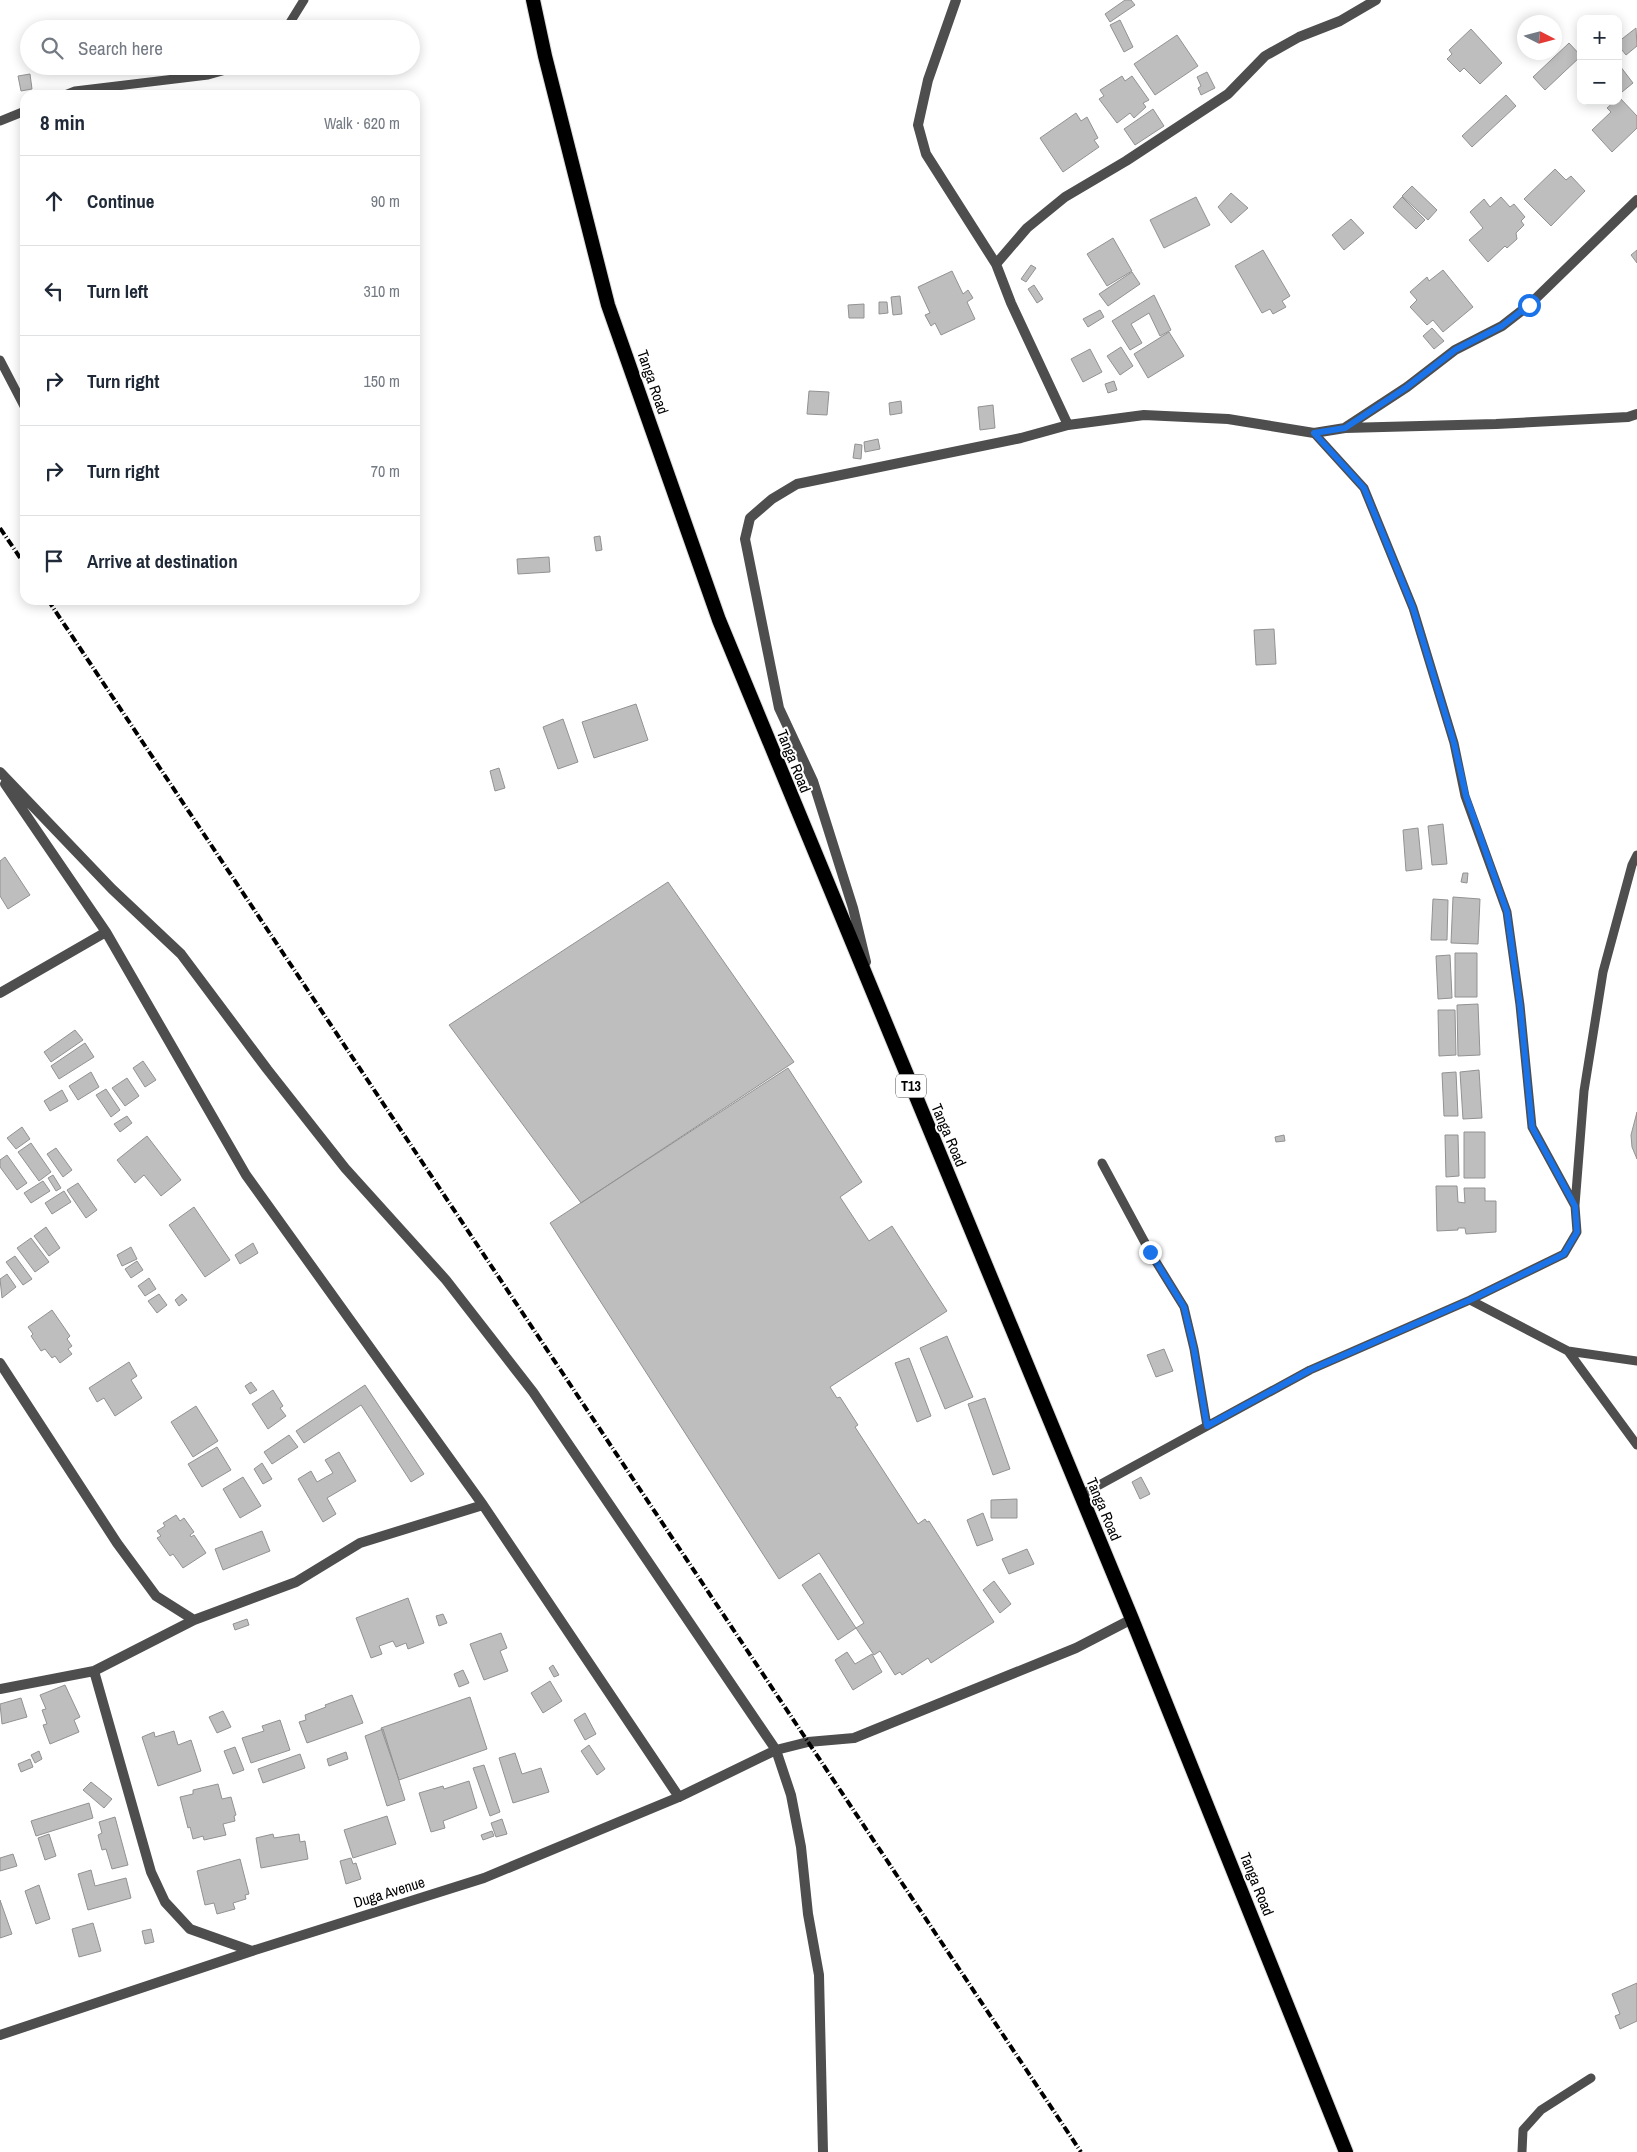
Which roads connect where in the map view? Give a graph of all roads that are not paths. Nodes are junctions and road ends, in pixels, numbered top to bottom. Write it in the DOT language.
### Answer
graph roads {
  1 [pos="304,0"];
  2 [pos="533,0"];
  3 [pos="956,0"];
  4 [pos="1376,0"];
  5 [pos="292,20"];
  6 [pos="208,75"];
  7 [pos="83,90"];
  8 [pos="20,113"];
  9 [pos="0,121"];
  10 [pos="1637,200"];
  11 [pos="996,264"];
  12 [pos="0,360"];
  13 [pos="20,398"];
  14 [pos="1637,414"];
  15 [pos="1068,425"];
  16 [pos="1345,428"];
  17 [pos="1314,433"];
  18 [pos="0,772"];
  19 [pos="0,777"];
  20 [pos="1637,854"];
  21 [pos="106,932"];
  22 [pos="872,990"];
  23 [pos="0,993"];
  24 [pos="1102,1164"];
  25 [pos="1575,1206"];
  26 [pos="1470,1300"];
  27 [pos="1568,1351"];
  28 [pos="1637,1361"];
  29 [pos="0,1363"];
  30 [pos="1207,1426"];
  31 [pos="1637,1445"];
  32 [pos="1081,1495"];
  33 [pos="482,1505"];
  34 [pos="1132,1619"];
  35 [pos="194,1620"];
  36 [pos="94,1671"];
  37 [pos="2,1685"];
  38 [pos="776,1750"];
  39 [pos="679,1797"];
  40 [pos="252,1951"];
  41 [pos="0,2035"];
  42 [pos="1591,2078"];
  43 [pos="823,2152"];
  44 [pos="1346,2152"];
  45 [pos="1522,2152"];
  1 -- 5 [label="lane"];
  2 -- 22 [label="highway, Tanga Road / T13"];
  3 -- 11 [label="street"];
  4 -- 11 [label="street"];
  6 -- 7 [label="lane"];
  8 -- 9 [label="lane"];
  10 -- 16 [label="street"];
  11 -- 15 [label="street"];
  12 -- 13 [label="lane"];
  14 -- 16 [label="street"];
  15 -- 17 [label="street"];
  15 -- 22 [label="street"];
  16 -- 17 [label="street"];
  17 -- 25 [label="lane"];
  18 -- 38 [label="street"];
  19 -- 21 [label="street"];
  20 -- 25 [label="lane"];
  21 -- 23 [label="street"];
  21 -- 33 [label="street"];
  22 -- 32 [label="highway, Tanga Road / T13"];
  24 -- 30 [label="lane"];
  25 -- 26 [label="lane"];
  26 -- 27 [label="lane"];
  26 -- 30 [label="lane"];
  27 -- 28 [label="lane"];
  27 -- 31 [label="lane"];
  29 -- 35 [label="street"];
  30 -- 32 [label="lane"];
  32 -- 34 [label="highway, Tanga Road / T13"];
  33 -- 35 [label="street"];
  33 -- 39 [label="street"];
  34 -- 38 [label="street, Duga Avenue"];
  34 -- 44 [label="highway, Tanga Road / T13"];
  35 -- 36 [label="street"];
  36 -- 37 [label="street"];
  36 -- 40 [label="street"];
  38 -- 39 [label="street, Duga Avenue"];
  38 -- 43 [label="street"];
  39 -- 40 [label="street, Duga Avenue"];
  40 -- 41 [label="street, Duga Avenue"];
  42 -- 45 [label="lane"];
}
